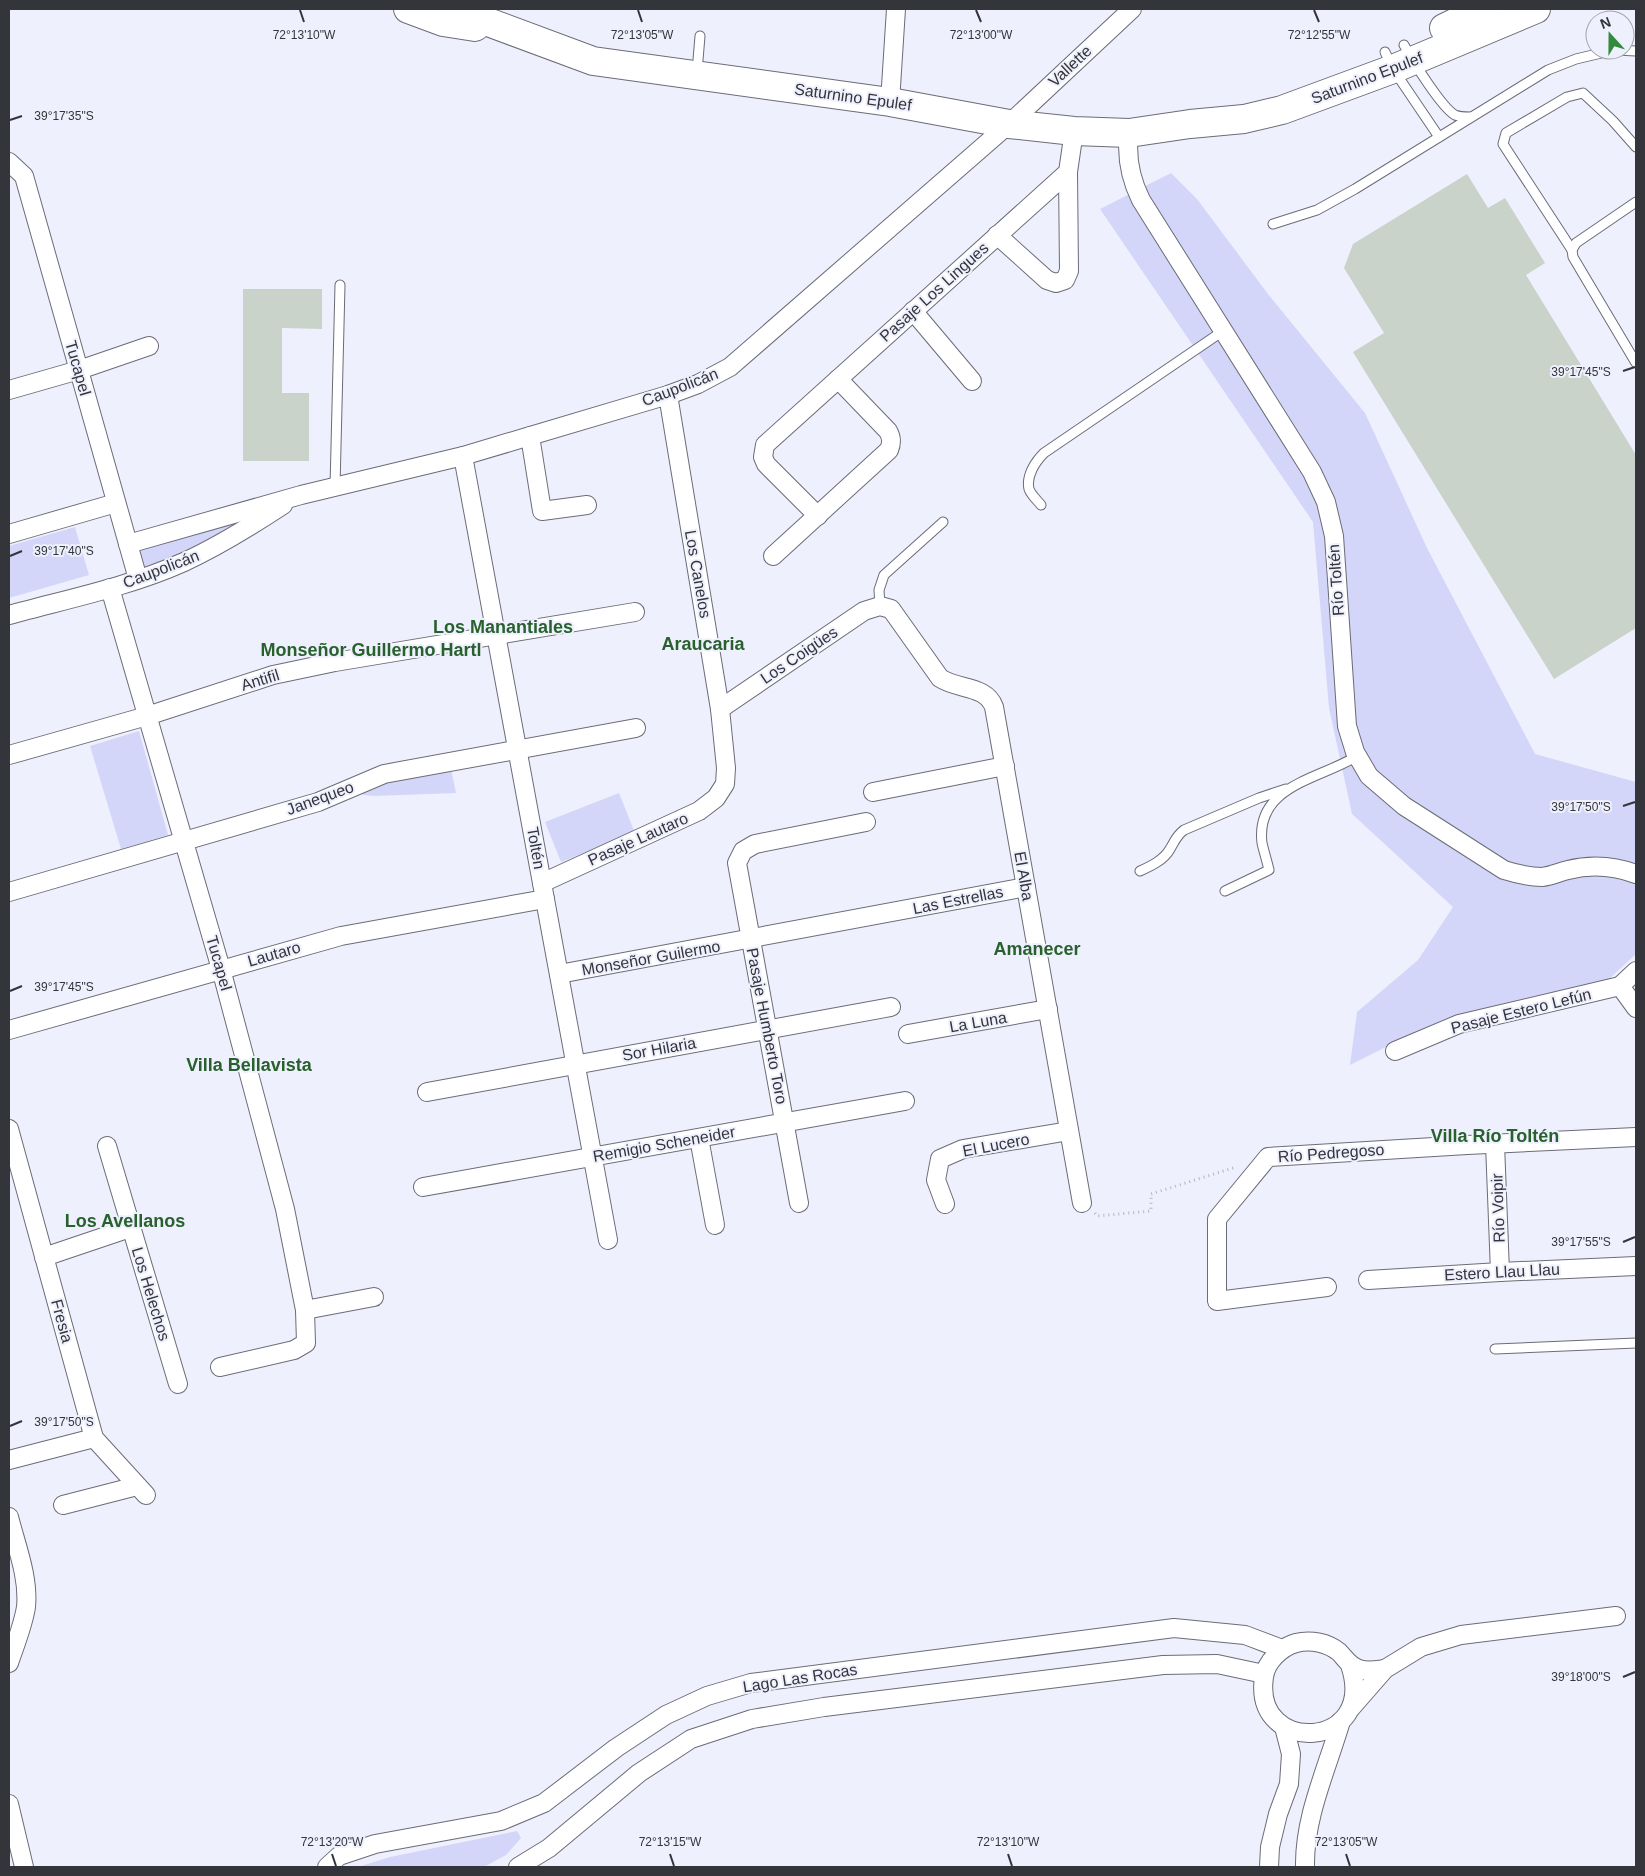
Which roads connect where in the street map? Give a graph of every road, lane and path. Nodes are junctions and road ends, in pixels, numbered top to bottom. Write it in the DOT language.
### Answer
graph roads {
  1 [pos="408,9"];
  2 [pos="453,9"];
  3 [pos="896,9"];
  4 [pos="1132,9"];
  5 [pos="1483,9"];
  6 [pos="1536,9"];
  7 [pos="519,34"];
  8 [pos="700,36"];
  9 [pos="1399,57"];
  10 [pos="1585,57"];
  11 [pos="696,75"];
  12 [pos="890,102"];
  13 [pos="1470,117"];
  14 [pos="1009,124"];
  15 [pos="1074,131"];
  16 [pos="1129,133"];
  17 [pos="1439,137"];
  18 [pos="1636,147"];
  19 [pos="9,162"];
  20 [pos="1068,172"];
  21 [pos="1636,202"];
  22 [pos="1273,224"];
  23 [pos="997,235"];
  24 [pos="1572,250"];
  25 [pos="340,285"];
  26 [pos="913,311"];
  27 [pos="1223,331"];
  28 [pos="149,346"];
  29 [pos="1636,362"];
  30 [pos="79,370"];
  31 [pos="838,379"];
  32 [pos="972,381"];
  33 [pos="9,390"];
  34 [pos="668,395"];
  35 [pos="530,436"];
  36 [pos="463,456"];
  37 [pos="335,487"];
  38 [pos="301,495"];
  39 [pos="116,503"];
  40 [pos="587,505"];
  41 [pos="1041,505"];
  42 [pos="818,516"];
  43 [pos="943,522"];
  44 [pos="9,534"];
  45 [pos="128,544"];
  46 [pos="773,556"];
  47 [pos="138,579"];
  48 [pos="110,588"];
  49 [pos="880,606"];
  50 [pos="635,612"];
  51 [pos="9,615"];
  52 [pos="496,635"];
  53 [pos="720,709"];
  54 [pos="148,716"];
  55 [pos="636,728"];
  56 [pos="518,749"];
  57 [pos="9,755"];
  58 [pos="1357,756"];
  59 [pos="1004,766"];
  60 [pos="725,784"];
  61 [pos="1290,788"];
  62 [pos="873,792"];
  63 [pos="866,822"];
  64 [pos="184,842"];
  65 [pos="1140,872"];
  66 [pos="1636,874"];
  67 [pos="1026,888"];
  68 [pos="544,891"];
  69 [pos="1225,891"];
  70 [pos="9,892"];
  71 [pos="890,913"];
  72 [pos="750,940"];
  73 [pos="221,969"];
  74 [pos="1636,971"];
  75 [pos="559,974"];
  76 [pos="1620,986"];
  77 [pos="890,1007"];
  78 [pos="1636,1008"];
  79 [pos="1048,1010"];
  80 [pos="9,1030"];
  81 [pos="767,1030"];
  82 [pos="908,1034"];
  83 [pos="1395,1051"];
  84 [pos="576,1065"];
  85 [pos="427,1092"];
  86 [pos="905,1101"];
  87 [pos="784,1122"];
  88 [pos="9,1130"];
  89 [pos="1070,1131"];
  90 [pos="1636,1137"];
  91 [pos="699,1138"];
  92 [pos="1495,1144"];
  93 [pos="107,1146"];
  94 [pos="593,1157"];
  95 [pos="1268,1157"];
  96 [pos="423,1187"];
  97 [pos="799,1202"];
  98 [pos="1082,1203"];
  99 [pos="945,1204"];
  100 [pos="1097,1216"];
  101 [pos="715,1225"];
  102 [pos="130,1228"];
  103 [pos="608,1240"];
  104 [pos="44,1257"];
  105 [pos="1636,1266"];
  106 [pos="1500,1272"];
  107 [pos="1368,1280"];
  108 [pos="1327,1287"];
  109 [pos="374,1297"];
  110 [pos="305,1310"];
  111 [pos="1636,1343"];
  112 [pos="1495,1349"];
  113 [pos="220,1367"];
  114 [pos="178,1384"];
  115 [pos="94,1438"];
  116 [pos="9,1460"];
  117 [pos="63,1505"];
  118 [pos="9,1517"];
  119 [pos="1616,1616"];
  120 [pos="1282,1649"];
  121 [pos="9,1663"];
  122 [pos="1350,1665"];
  123 [pos="1385,1669"];
  124 [pos="1264,1674"];
  125 [pos="1345,1715"];
  126 [pos="1284,1727"];
  127 [pos="9,1804"];
  128 [pos="24,1867"];
  129 [pos="328,1867"];
  130 [pos="518,1867"];
  131 [pos="1269,1867"];
  132 [pos="1305,1867"];
  1 -- 7 [label="main road, Saturnino Epulef"];
  2 -- 7 [label="main road, Saturnino Epulef"];
  3 -- 12 [label="street"];
  4 -- 14 [label="street, Vallette"];
  5 -- 9 [label="main road, Saturnino Epulef"];
  6 -- 9 [label="main road, Saturnino Epulef"];
  7 -- 11 [label="main road, Saturnino Epulef"];
  8 -- 11 [label="lane"];
  9 -- 13 [label="lane"];
  9 -- 16 [label="main road, Saturnino Epulef"];
  9 -- 17 [label="lane"];
  10 -- 13 [label="lane"];
  11 -- 12 [label="main road, Saturnino Epulef"];
  12 -- 14 [label="main road, Saturnino Epulef"];
  13 -- 17 [label="lane"];
  14 -- 15 [label="main road, Saturnino Epulef"];
  14 -- 34 [label="street, Caupolicán"];
  15 -- 16 [label="main road, Saturnino Epulef"];
  15 -- 20 [label="street"];
  16 -- 27 [label="street, Río Toltén"];
  17 -- 22 [label="lane"];
  18 -- 24 [label="lane"];
  19 -- 30 [label="street, Tucapel"];
  20 -- 23 [label="street, Pasaje Los Lingues"];
  20 -- 23 [label="street"];
  21 -- 24 [label="lane"];
  23 -- 26 [label="street, Pasaje Los Lingues"];
  24 -- 29 [label="lane"];
  25 -- 37 [label="lane"];
  26 -- 31 [label="street, Pasaje Los Lingues"];
  26 -- 32 [label="street"];
  27 -- 41 [label="lane"];
  27 -- 58 [label="street, Río Toltén"];
  28 -- 30 [label="street"];
  30 -- 33 [label="street"];
  30 -- 39 [label="street, Tucapel"];
  31 -- 42 [label="street"];
  31 -- 42 [label="street, Pasaje Los Lingues"];
  34 -- 35 [label="street, Caupolicán"];
  34 -- 53 [label="street, Los Canelos"];
  35 -- 36 [label="street, Caupolicán"];
  35 -- 40 [label="street"];
  36 -- 37 [label="street, Caupolicán"];
  36 -- 52 [label="street, Toltén"];
  37 -- 38 [label="street, Caupolicán"];
  38 -- 45 [label="street, Caupolicán"];
  38 -- 47 [label="street, Caupolicán"];
  39 -- 44 [label="street"];
  39 -- 45 [label="street, Tucapel"];
  42 -- 46 [label="street"];
  43 -- 49 [label="lane"];
  45 -- 47 [label="street, Tucapel"];
  47 -- 48 [label="street, Caupolicán"];
  48 -- 51 [label="street, Caupolicán"];
  48 -- 54 [label="street, Tucapel"];
  49 -- 53 [label="street, Los Coigües"];
  49 -- 59 [label="street, El Alba"];
  50 -- 52 [label="street, Antifil"];
  52 -- 54 [label="street, Antifil"];
  52 -- 56 [label="street, Toltén"];
  53 -- 60 [label="street, Los Canelos"];
  54 -- 57 [label="street, Antifil"];
  54 -- 64 [label="street, Tucapel"];
  55 -- 56 [label="street, Janequeo"];
  56 -- 64 [label="street, Janequeo"];
  56 -- 68 [label="street, Toltén"];
  58 -- 61 [label="lane"];
  58 -- 66 [label="street, Río Toltén"];
  59 -- 62 [label="street"];
  59 -- 67 [label="street, El Alba"];
  60 -- 68 [label="street, Pasaje Lautaro"];
  61 -- 65 [label="lane"];
  61 -- 69 [label="lane"];
  63 -- 72 [label="street, Pasaje Humberto Toro"];
  64 -- 70 [label="street, Janequeo"];
  64 -- 73 [label="street, Tucapel"];
  67 -- 71 [label="street, Las Estrellas"];
  67 -- 79 [label="street, El Alba"];
  68 -- 73 [label="street, Lautaro"];
  68 -- 75 [label="street, Toltén"];
  71 -- 72 [label="street, Monseñor Guilermo"];
  72 -- 75 [label="street, Monseñor Guilermo"];
  72 -- 81 [label="street, Pasaje Humberto Toro"];
  73 -- 80 [label="street, Lautaro"];
  73 -- 110 [label="street, Tucapel"];
  74 -- 76 [label="street"];
  75 -- 84 [label="street, Toltén"];
  76 -- 78 [label="street"];
  76 -- 83 [label="street, Pasaje Estero Lefún"];
  77 -- 81 [label="street, Sor Hilaria"];
  79 -- 82 [label="street, La Luna"];
  79 -- 89 [label="street, El Alba"];
  81 -- 84 [label="street, Sor Hilaria"];
  81 -- 87 [label="street, Pasaje Humberto Toro"];
  84 -- 85 [label="street, Sor Hilaria"];
  84 -- 94 [label="street, Toltén"];
  86 -- 87 [label="street, Remigio Scheneider"];
  87 -- 91 [label="street, Remigio Scheneider"];
  87 -- 97 [label="street, Pasaje Humberto Toro"];
  88 -- 104 [label="street, Fresia"];
  89 -- 98 [label="street, El Alba"];
  89 -- 99 [label="street, El Lucero"];
  90 -- 92 [label="street, Río Pedregoso"];
  91 -- 94 [label="street, Remigio Scheneider"];
  91 -- 101 [label="street"];
  92 -- 95 [label="street, Río Pedregoso"];
  92 -- 106 [label="street, Río Voipir"];
  93 -- 102 [label="street, Los Helechos"];
  94 -- 96 [label="street, Remigio Scheneider"];
  94 -- 103 [label="street, Toltén"];
  95 -- 100 [label="path"];
  95 -- 108 [label="street, Río Pedregoso"];
  102 -- 104 [label="street"];
  102 -- 114 [label="street, Los Helechos"];
  104 -- 115 [label="street, Fresia"];
  105 -- 106 [label="street, Estero Llau Llau"];
  106 -- 107 [label="street, Estero Llau Llau"];
  109 -- 110 [label="street"];
  110 -- 113 [label="street, Tucapel"];
  111 -- 112 [label="lane"];
  115 -- 116 [label="street"];
  115 -- 117 [label="street, Fresia"];
  118 -- 121 [label="street"];
  119 -- 123 [label="street"];
  120 -- 122 [label="street"];
  120 -- 124 [label="street"];
  120 -- 129 [label="street, Lago Las Rocas"];
  122 -- 123 [label="street"];
  122 -- 125 [label="street"];
  123 -- 125 [label="street"];
  124 -- 126 [label="street"];
  124 -- 130 [label="street, Lago Las Rocas"];
  125 -- 126 [label="street"];
  125 -- 132 [label="street"];
  126 -- 131 [label="street"];
  127 -- 128 [label="street"];
}
